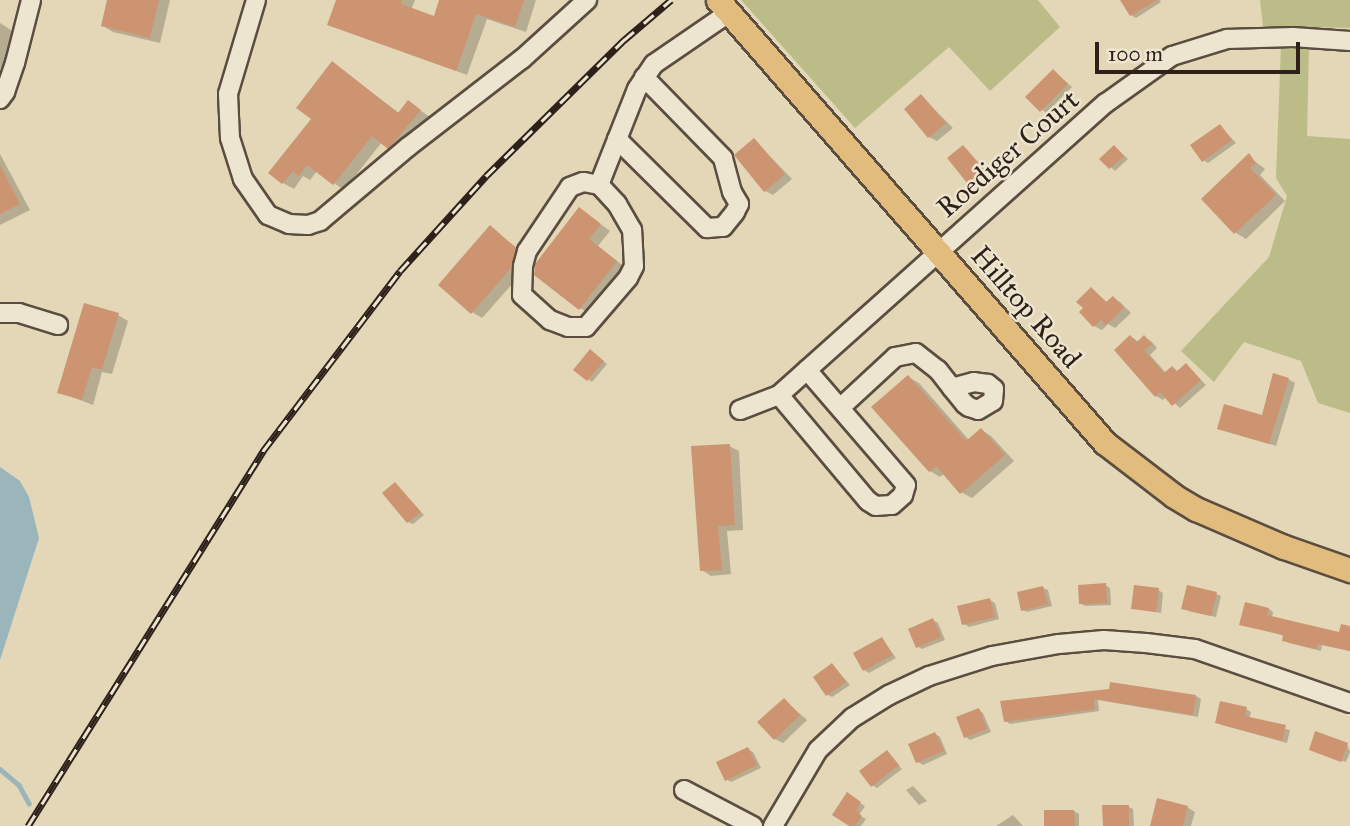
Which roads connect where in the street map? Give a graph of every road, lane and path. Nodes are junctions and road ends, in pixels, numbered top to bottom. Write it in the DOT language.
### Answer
graph roads {
  1 [pos="31,0"];
  2 [pos="256,0"];
  3 [pos="587,0"];
  4 [pos="724,6"];
  5 [pos="1350,41"];
  6 [pos="645,77"];
  7 [pos="0,99"];
  8 [pos="617,139"];
  9 [pos="599,185"];
  10 [pos="938,251"];
  11 [pos="0,313"];
  12 [pos="58,325"];
  13 [pos="807,370"];
  14 [pos="952,388"];
  15 [pos="779,395"];
  16 [pos="840,408"];
  17 [pos="740,410"];
  18 [pos="1350,570"];
  19 [pos="1350,703"];
  20 [pos="684,790"];
  21 [pos="753,826"];
  22 [pos="773,826"];
  1 -- 7 [label="street"];
  2 -- 3 [label="street"];
  4 -- 6 [label="street"];
  4 -- 10 [label="main road, Hilltop Road"];
  5 -- 10 [label="street, Roediger Court"];
  6 -- 8 [label="street"];
  6 -- 8 [label="street"];
  8 -- 9 [label="street"];
  9 -- 9 [label="street"];
  10 -- 13 [label="street, Roediger Court"];
  10 -- 18 [label="main road, Hilltop Road"];
  11 -- 12 [label="street"];
  13 -- 15 [label="street, Roediger Court"];
  13 -- 16 [label="street"];
  14 -- 16 [label="street"];
  15 -- 16 [label="street"];
  15 -- 17 [label="street"];
  19 -- 22 [label="street"];
  20 -- 21 [label="street"];
}
